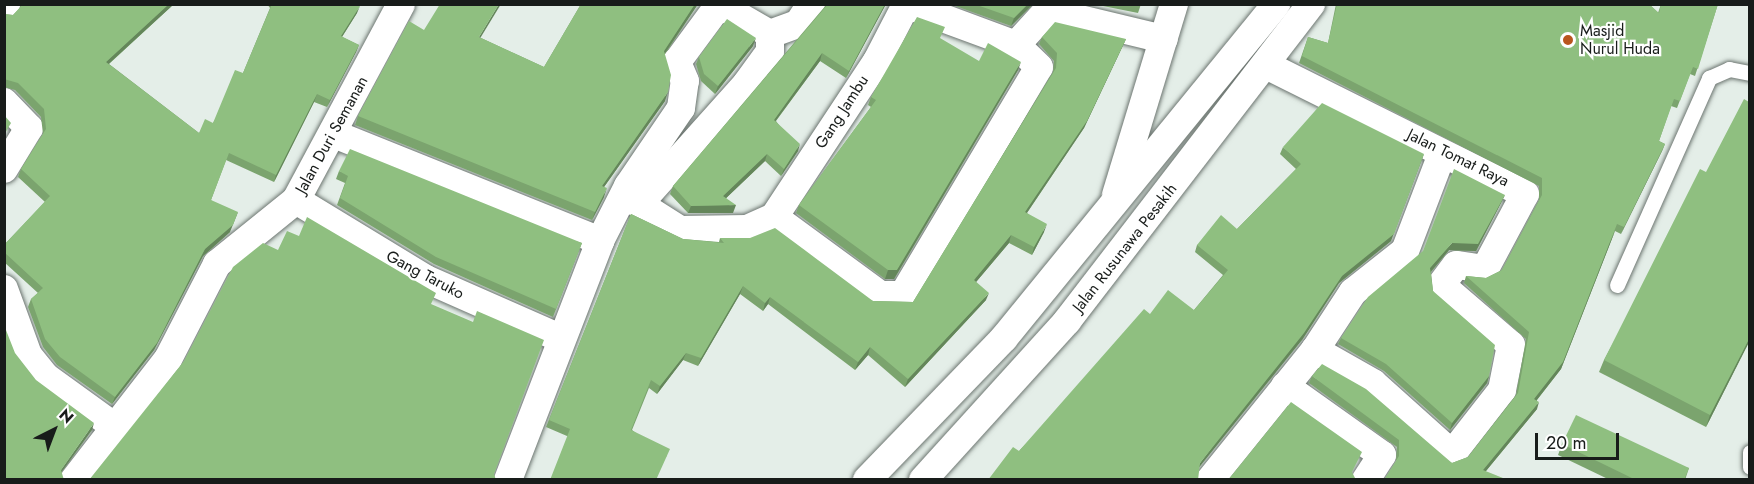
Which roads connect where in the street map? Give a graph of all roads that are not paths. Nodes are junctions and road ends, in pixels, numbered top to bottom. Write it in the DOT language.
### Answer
graph roads {
  1 [pos="400,4"];
  2 [pos="811,4"];
  3 [pos="1174,4"];
  4 [pos="1276,4"];
  5 [pos="1311,4"];
  6 [pos="719,5"];
  7 [pos="906,5"];
  8 [pos="770,34"];
  9 [pos="1164,39"];
  10 [pos="1016,45"];
  11 [pos="1268,66"];
  12 [pos="1749,73"];
  13 [pos="4,102"];
  14 [pos="334,134"];
  15 [pos="1443,154"];
  16 [pos="4,169"];
  17 [pos="296,200"];
  18 [pos="632,200"];
  19 [pos="1111,209"];
  20 [pos="774,217"];
  21 [pos="600,241"];
  22 [pos="1617,285"];
  23 [pos="4,289"];
  24 [pos="560,338"];
  25 [pos="1315,350"];
  26 [pos="1285,386"];
  27 [pos="115,427"];
  28 [pos="1749,452"];
  29 [pos="1749,467"];
  30 [pos="74,480"];
  31 [pos="508,480"];
  32 [pos="867,480"];
  33 [pos="923,480"];
  34 [pos="1210,480"];
  35 [pos="1366,480"];
  1 -- 14 [label="street, Jalan Duri Semanan"];
  2 -- 8 [label="street"];
  3 -- 9 [label="street, Jalan Rusunawa Pesakih"];
  4 -- 19 [label="street, Jalan Rusunawa Pesakih"];
  5 -- 11 [label="street, Jalan Rusunawa Pesakih"];
  6 -- 8 [label="street"];
  6 -- 18 [label="street"];
  7 -- 10 [label="street"];
  7 -- 20 [label="street, Gang Jambu"];
  8 -- 18 [label="street"];
  9 -- 10 [label="street"];
  9 -- 19 [label="street, Jalan Rusunawa Pesakih"];
  10 -- 20 [label="street"];
  11 -- 15 [label="street, Jalan Tomat Raya"];
  11 -- 33 [label="street, Jalan Rusunawa Pesakih"];
  12 -- 22 [label="lane"];
  13 -- 16 [label="street"];
  14 -- 17 [label="street, Jalan Duri Semanan"];
  14 -- 21 [label="street"];
  15 -- 25 [label="street"];
  15 -- 25 [label="street, Jalan Tomat Raya"];
  17 -- 24 [label="street, Gang Taruko"];
  17 -- 27 [label="street, Jalan Duri Semanan"];
  18 -- 20 [label="street"];
  18 -- 21 [label="street"];
  19 -- 32 [label="street, Jalan Rusunawa Pesakih"];
  21 -- 24 [label="street"];
  23 -- 27 [label="street"];
  24 -- 31 [label="street"];
  25 -- 26 [label="street"];
  26 -- 34 [label="street"];
  26 -- 35 [label="street"];
  27 -- 30 [label="street, Jalan Duri Semanan"];
  28 -- 29 [label="lane"];
}
